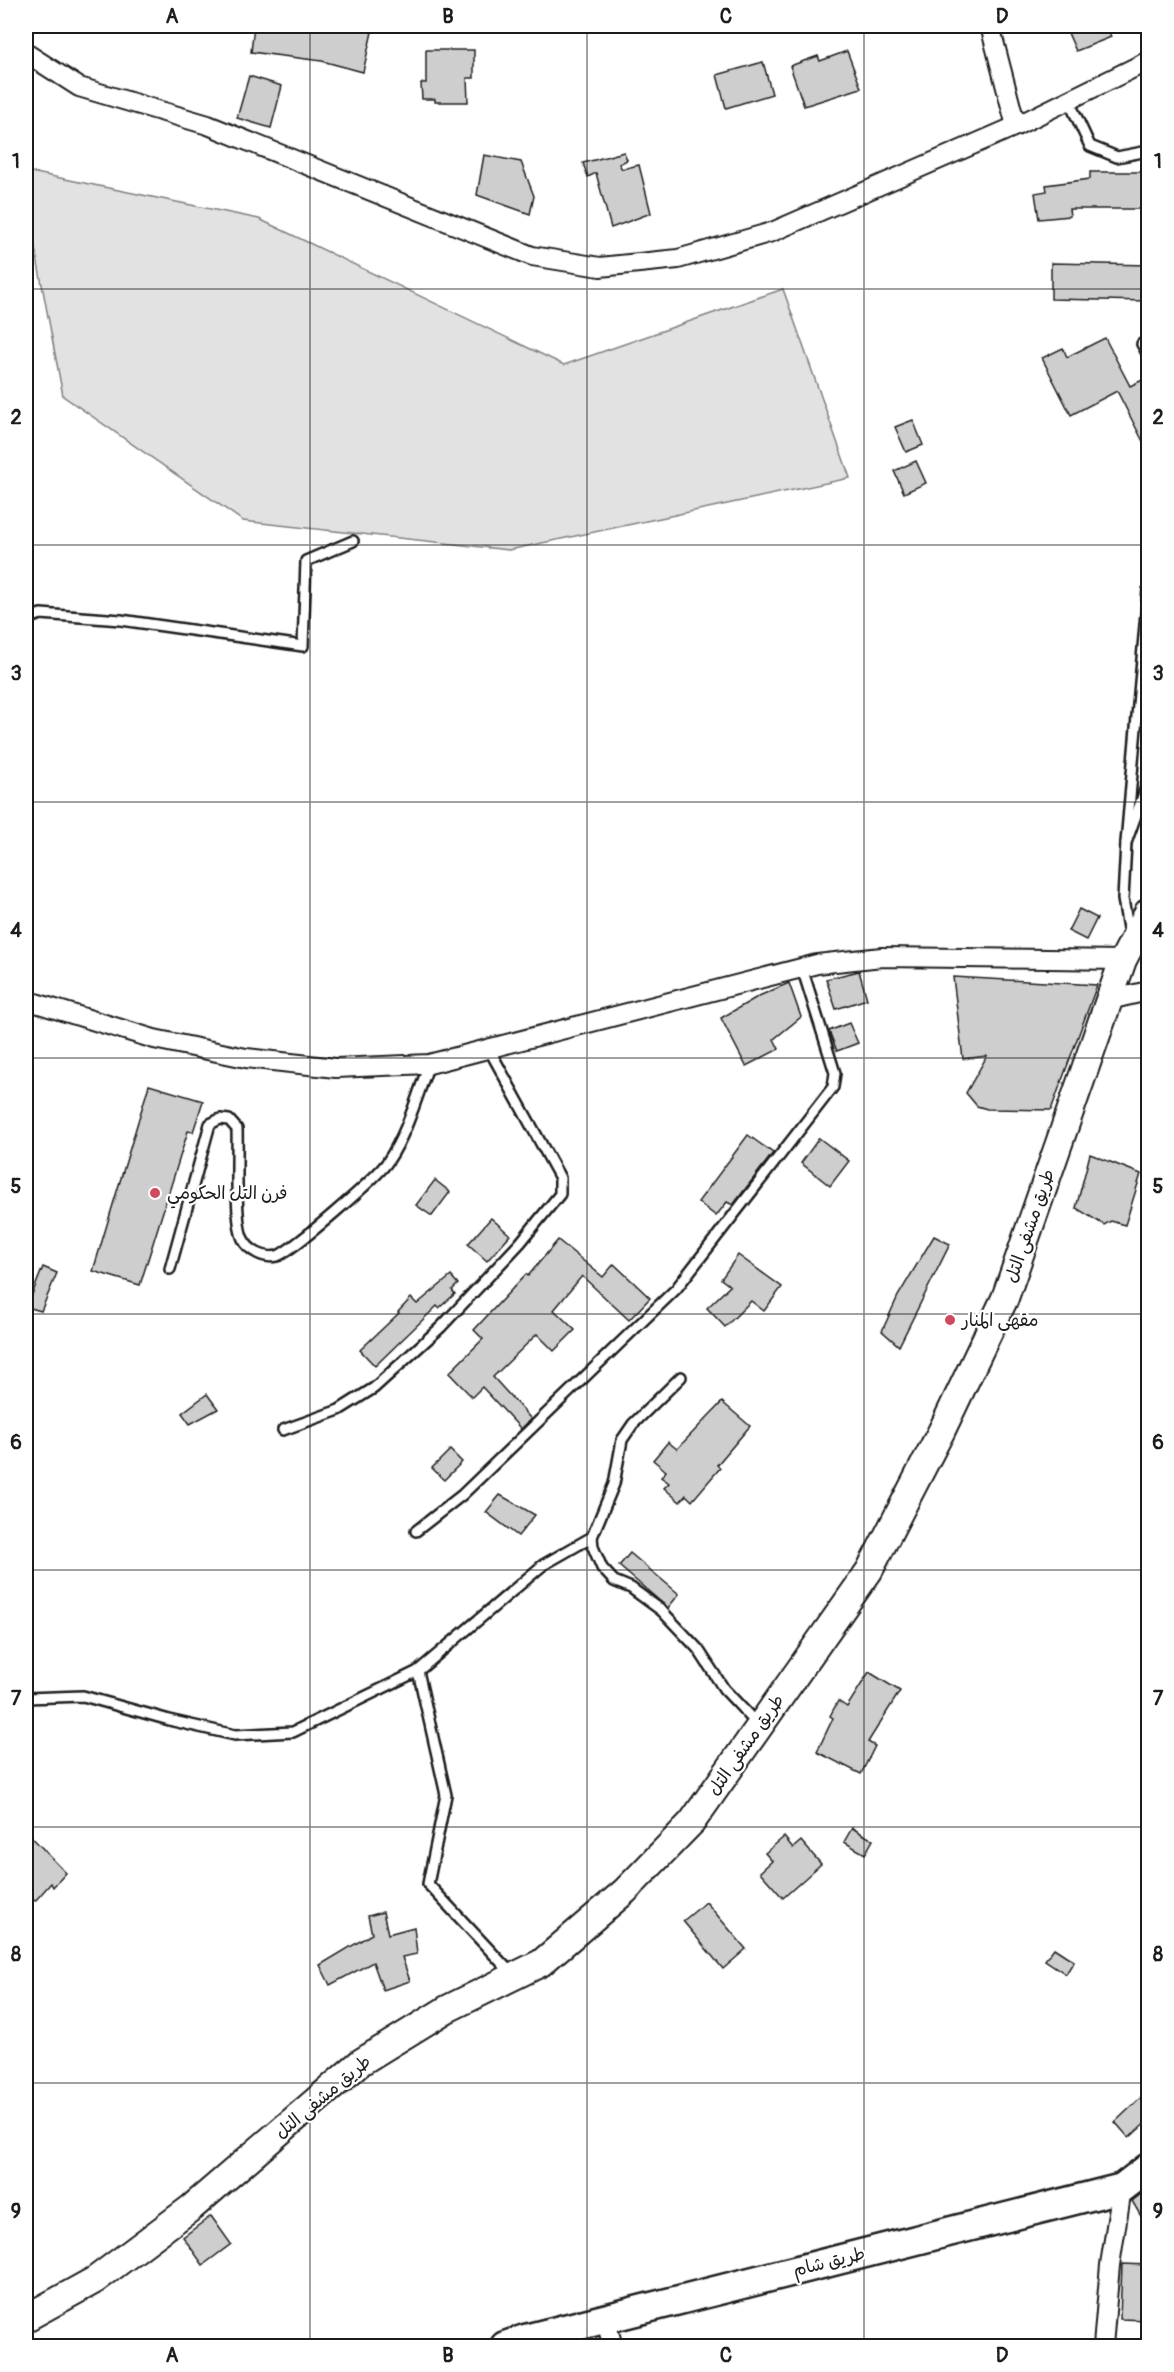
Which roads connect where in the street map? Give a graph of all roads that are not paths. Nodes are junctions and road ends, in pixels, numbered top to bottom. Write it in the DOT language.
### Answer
graph roads {
  1 [pos="990,26"];
  2 [pos="26,53"];
  3 [pos="1149,61"];
  4 [pos="1069,101"];
  5 [pos="1016,126"];
  6 [pos="1149,151"];
  7 [pos="1142,344"];
  8 [pos="1149,355"];
  9 [pos="353,541"];
  10 [pos="1149,590"];
  11 [pos="26,620"];
  12 [pos="1149,782"];
  13 [pos="1126,843"];
  14 [pos="1149,912"];
  15 [pos="1127,952"];
  16 [pos="802,968"];
  17 [pos="1149,991"];
  18 [pos="26,1000"];
  19 [pos="1109,1000"];
  20 [pos="489,1049"];
  21 [pos="429,1064"];
  22 [pos="170,1269"];
  23 [pos="681,1377"];
  24 [pos="283,1430"];
  25 [pos="416,1531"];
  26 [pos="592,1537"];
  27 [pos="418,1671"];
  28 [pos="26,1698"];
  29 [pos="759,1727"];
  30 [pos="514,1976"];
  31 [pos="1149,2168"];
  32 [pos="1122,2188"];
  33 [pos="26,2318"];
  34 [pos="605,2319"];
  35 [pos="505,2346"];
  36 [pos="613,2346"];
  37 [pos="1103,2346"];
  1 -- 5 [label="street"];
  2 -- 5 [label="street"];
  3 -- 4 [label="street"];
  4 -- 5 [label="street"];
  4 -- 6 [label="lane"];
  7 -- 8 [label="lane"];
  9 -- 11 [label="lane"];
  10 -- 13 [label="lane"];
  12 -- 13 [label="lane"];
  13 -- 15 [label="lane"];
  14 -- 15 [label="street, طريق مشفى التل"];
  15 -- 16 [label="street"];
  15 -- 19 [label="street, طريق مشفى التل"];
  16 -- 20 [label="street"];
  16 -- 25 [label="lane"];
  17 -- 19 [label="street"];
  18 -- 21 [label="street"];
  19 -- 29 [label="street, طريق مشفى التل"];
  20 -- 21 [label="street"];
  20 -- 24 [label="lane"];
  21 -- 22 [label="lane"];
  23 -- 26 [label="lane"];
  26 -- 27 [label="lane"];
  26 -- 29 [label="lane"];
  27 -- 28 [label="lane"];
  27 -- 30 [label="lane"];
  29 -- 30 [label="street, طريق مشفى التل"];
  30 -- 33 [label="street, طريق مشفى التل"];
  31 -- 32 [label="main road, طريق شام"];
  32 -- 34 [label="main road, طريق شام"];
  32 -- 37 [label="street"];
  34 -- 35 [label="main road, طريق شام"];
  34 -- 36 [label="street"];
}
